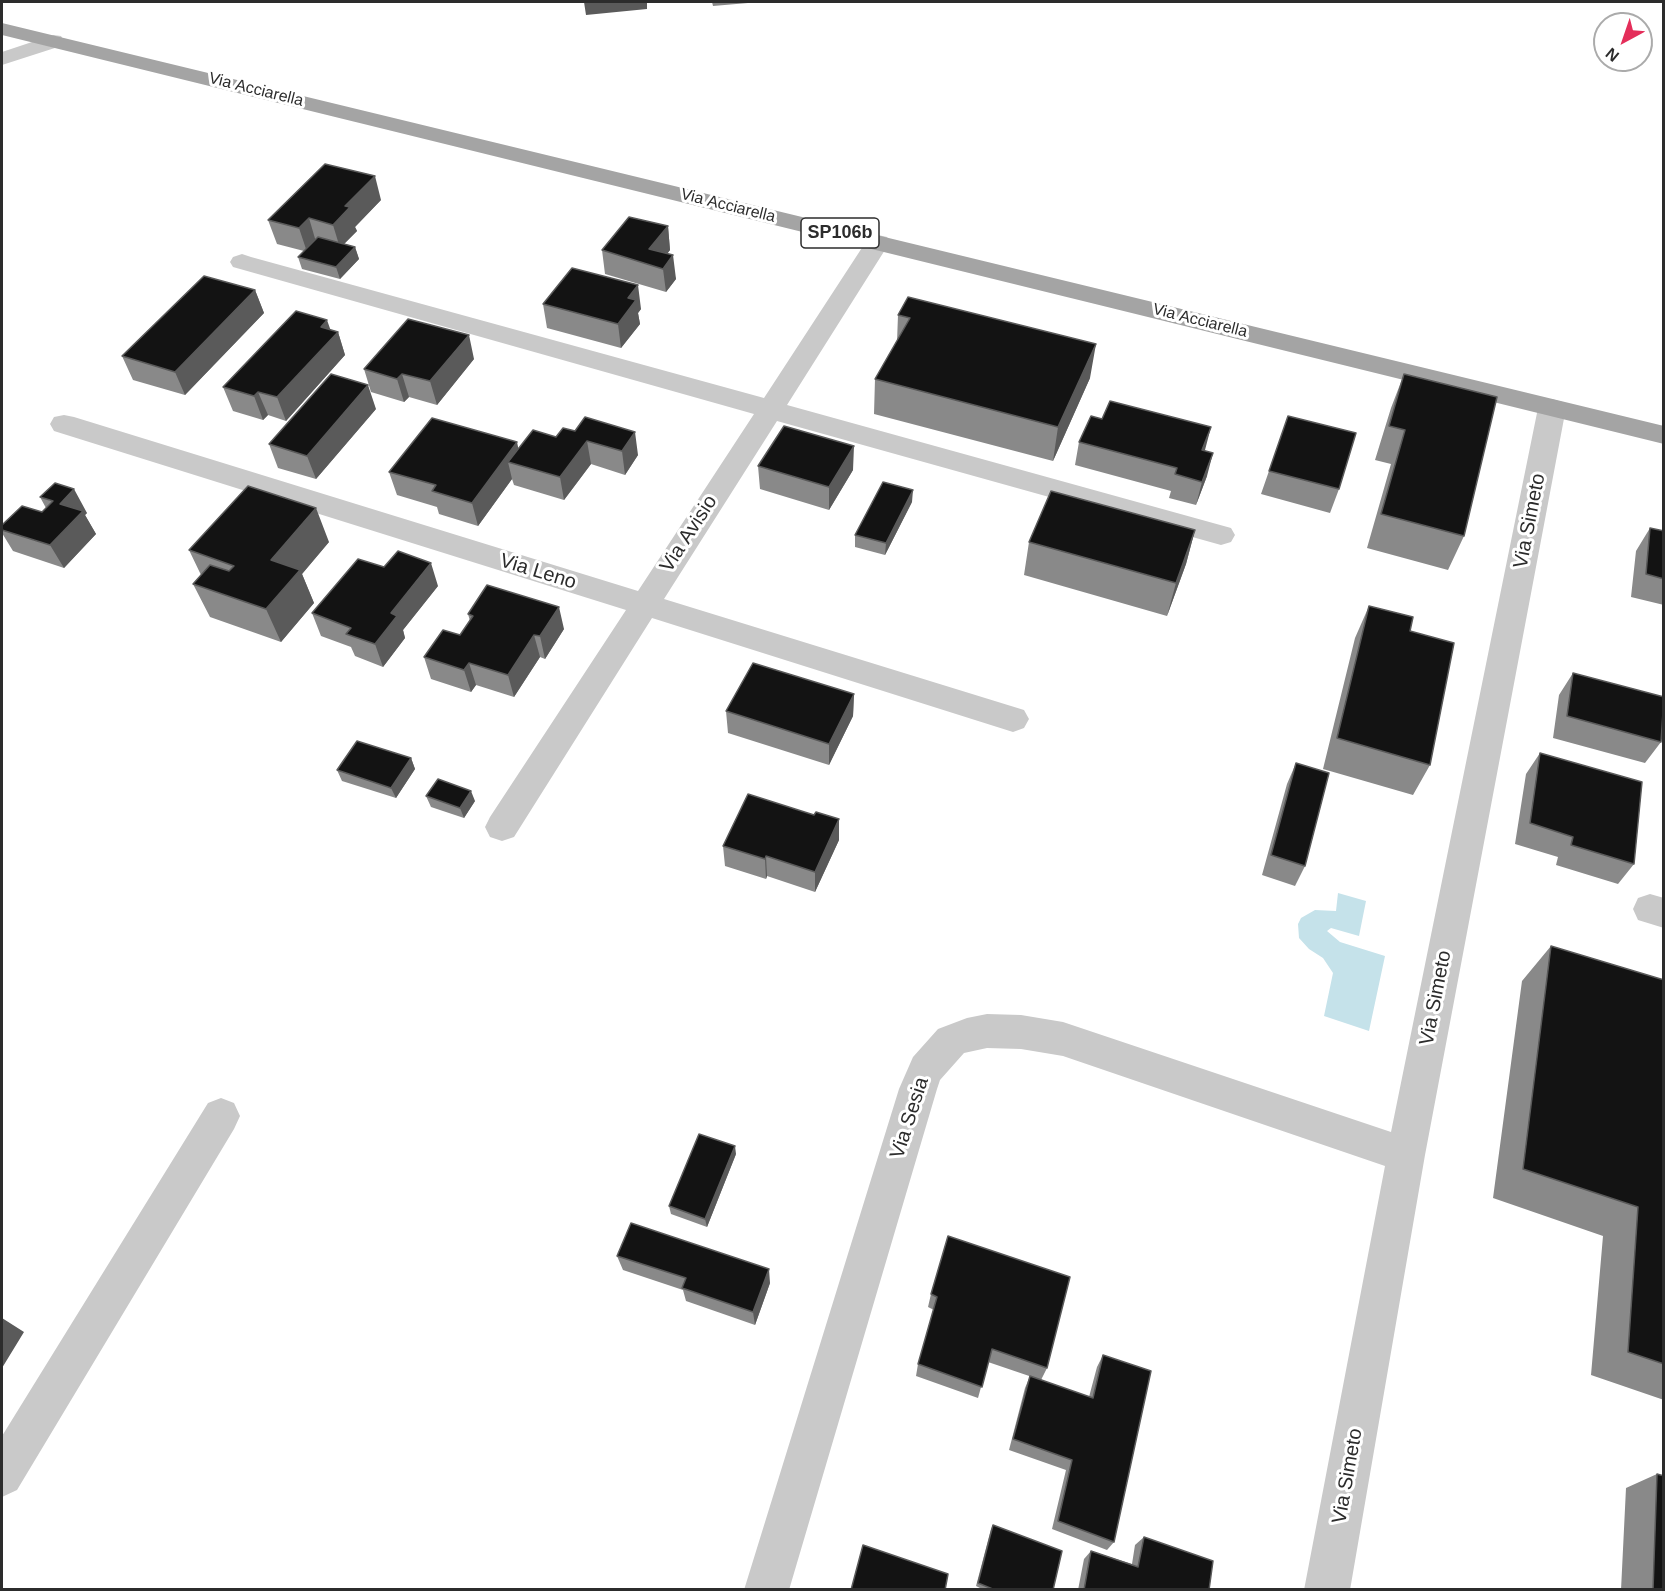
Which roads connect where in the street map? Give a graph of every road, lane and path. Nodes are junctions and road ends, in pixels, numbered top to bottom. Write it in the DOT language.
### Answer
graph roads {
  1 [pos="6,35"];
  2 [pos="53,41"];
  3 [pos="2,59"];
  4 [pos="878,242"];
  5 [pos="242,262"];
  6 [pos="1552,408"];
  7 [pos="770,409"];
  8 [pos="64,424"];
  9 [pos="1664,435"];
  10 [pos="1221,535"];
  11 [pos="644,605"];
  12 [pos="1013,719"];
  13 [pos="501,827"];
  14 [pos="221,1116"];
  15 [pos="1406,1155"];
  16 [pos="2,1475"];
  17 [pos="766,1590"];
  18 [pos="1327,1590"];
  1 -- 2 [label="main road, Via Acciarella / SP106b"];
  2 -- 3 [label="street"];
  2 -- 4 [label="main road, Via Acciarella / SP106b"];
  4 -- 6 [label="main road, Via Acciarella / SP106b"];
  4 -- 7 [label="street, Via Avisio"];
  5 -- 7 [label="street"];
  6 -- 9 [label="main road, Via Acciarella / SP106b"];
  6 -- 15 [label="street, Via Simeto"];
  7 -- 10 [label="street"];
  7 -- 11 [label="street, Via Avisio"];
  8 -- 11 [label="street, Via Leno"];
  11 -- 12 [label="street, Via Leno"];
  11 -- 13 [label="street, Via Avisio"];
  14 -- 16 [label="street"];
  15 -- 17 [label="street, Via Sesia"];
  15 -- 18 [label="street, Via Simeto"];
}
